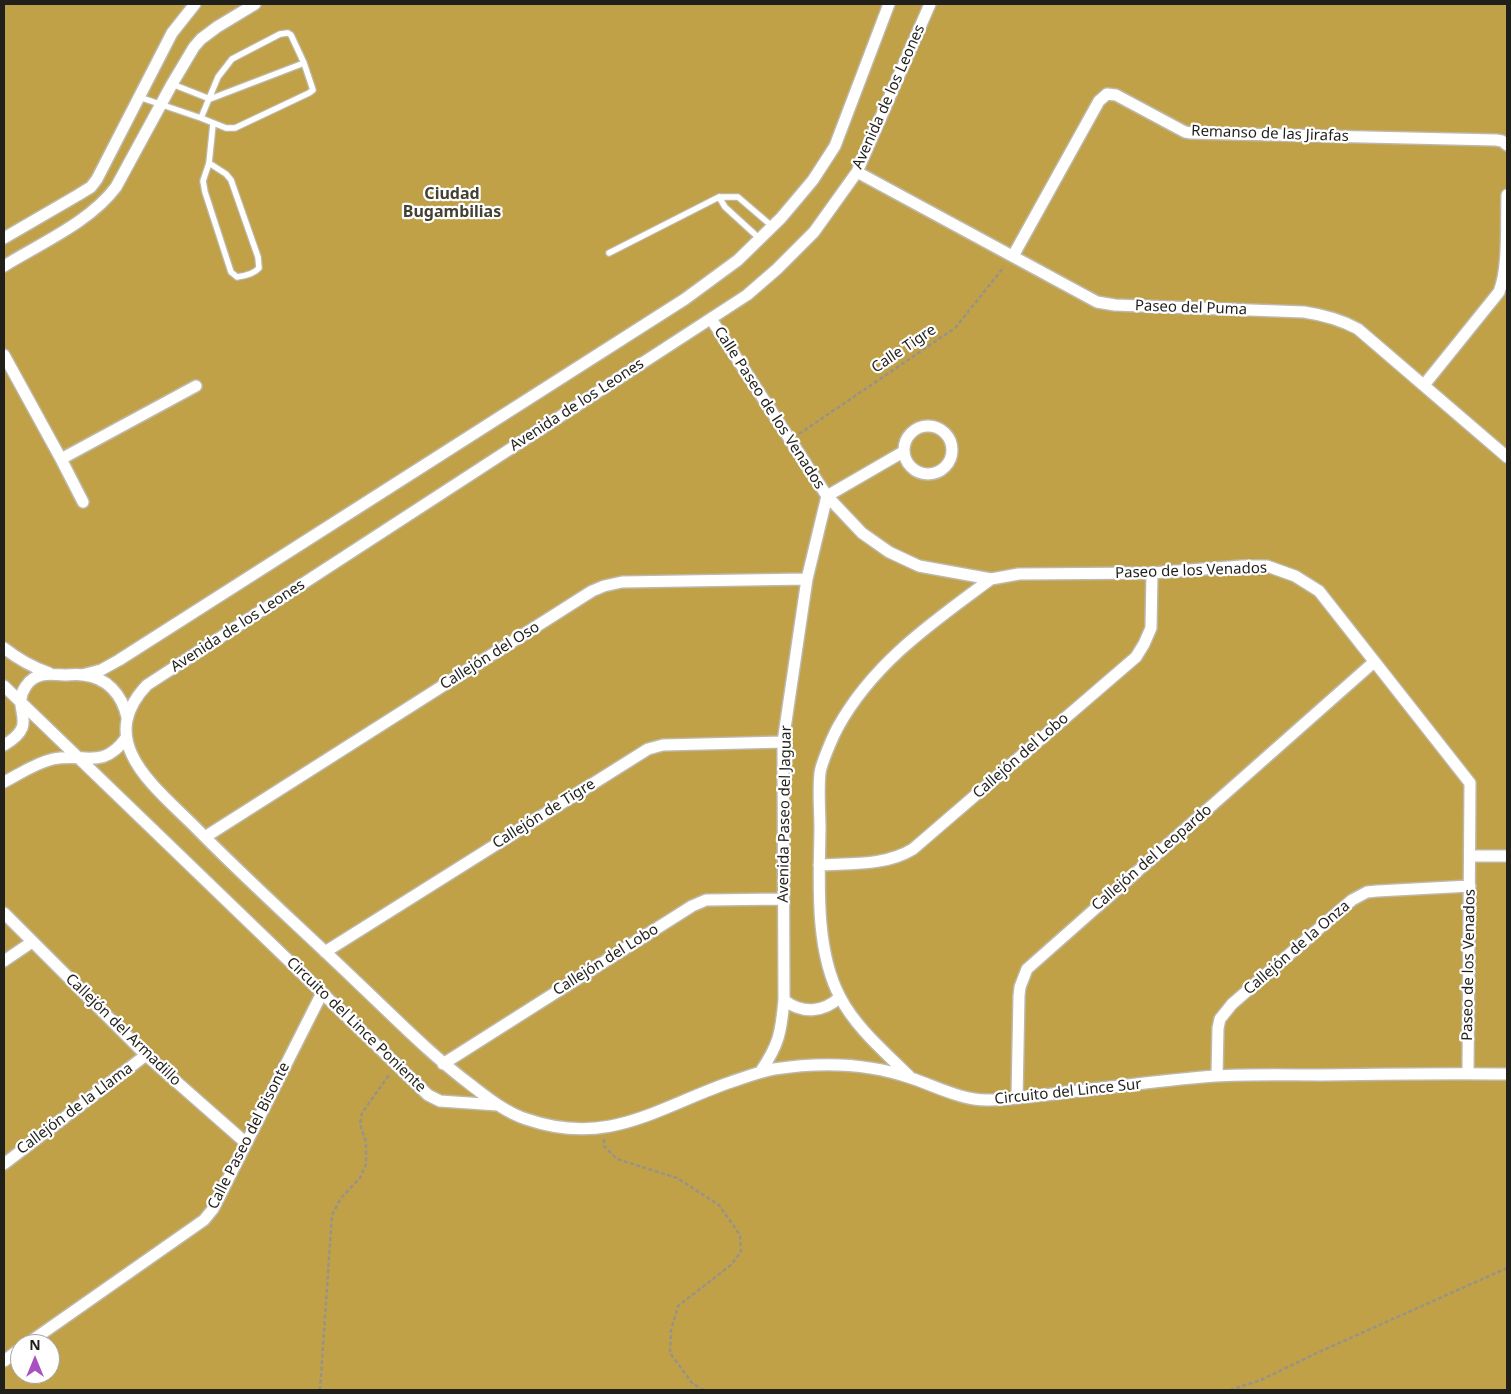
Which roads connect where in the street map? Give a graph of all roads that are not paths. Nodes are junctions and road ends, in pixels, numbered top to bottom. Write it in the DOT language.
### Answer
graph roads {
  1 [pos="195,4"];
  2 [pos="255,4"];
  3 [pos="889,4"];
  4 [pos="930,4"];
  5 [pos="304,62"];
  6 [pos="172,84"];
  7 [pos="138,97"];
  8 [pos="210,99"];
  9 [pos="161,104"];
  10 [pos="201,118"];
  11 [pos="213,124"];
  12 [pos="1507,145"];
  13 [pos="210,164"];
  14 [pos="857,172"];
  15 [pos="1507,195"];
  16 [pos="719,197"];
  17 [pos="773,227"];
  18 [pos="4,238"];
  19 [pos="760,239"];
  20 [pos="609,253"];
  21 [pos="1013,256"];
  22 [pos="4,266"];
  23 [pos="711,319"];
  24 [pos="4,355"];
  25 [pos="1424,385"];
  26 [pos="196,386"];
  27 [pos="903,452"];
  28 [pos="1507,457"];
  29 [pos="61,459"];
  30 [pos="826,496"];
  31 [pos="83,502"];
  32 [pos="1152,573"];
  33 [pos="808,579"];
  34 [pos="992,579"];
  35 [pos="4,648"];
  36 [pos="1374,662"];
  37 [pos="51,674"];
  38 [pos="82,675"];
  39 [pos="4,686"];
  40 [pos="21,702"];
  41 [pos="127,717"];
  42 [pos="126,738"];
  43 [pos="783,742"];
  44 [pos="4,745"];
  45 [pos="79,758"];
  46 [pos="4,782"];
  47 [pos="205,837"];
  48 [pos="1470,856"];
  49 [pos="1507,856"];
  50 [pos="819,865"];
  51 [pos="1470,886"];
  52 [pos="783,899"];
  53 [pos="4,913"];
  54 [pos="32,942"];
  55 [pos="325,952"];
  56 [pos="4,961"];
  57 [pos="322,993"];
  58 [pos="840,997"];
  59 [pos="784,1000"];
  60 [pos="146,1055"];
  61 [pos="443,1064"];
  62 [pos="761,1071"];
  63 [pos="1468,1074"];
  64 [pos="1507,1074"];
  65 [pos="1217,1076"];
  66 [pos="910,1078"];
  67 [pos="1017,1098"];
  68 [pos="498,1105"];
  69 [pos="246,1143"];
  70 [pos="4,1164"];
  71 [pos="41,1334"];
  1 -- 7 [label="street"];
  2 -- 6 [label="street"];
  3 -- 17 [label="street, Avenida de los Leones"];
  4 -- 14 [label="street, Avenida de los Leones"];
  5 -- 8 [label="lane"];
  5 -- 8 [label="lane"];
  5 -- 11 [label="lane"];
  6 -- 8 [label="lane"];
  6 -- 9 [label="street"];
  7 -- 9 [label="lane"];
  7 -- 18 [label="street"];
  8 -- 10 [label="lane"];
  9 -- 10 [label="lane"];
  9 -- 22 [label="street"];
  10 -- 11 [label="lane"];
  11 -- 13 [label="lane"];
  12 -- 21 [label="street, Remanso de las Jirafas"];
  13 -- 13 [label="lane"];
  14 -- 21 [label="street, Paseo del Puma"];
  14 -- 23 [label="street, Avenida de los Leones"];
  15 -- 25 [label="street"];
  16 -- 17 [label="lane"];
  16 -- 19 [label="lane"];
  16 -- 20 [label="lane"];
  17 -- 19 [label="street, Avenida de los Leones"];
  19 -- 38 [label="street, Avenida de los Leones"];
  21 -- 25 [label="street, Paseo del Puma"];
  23 -- 30 [label="street, Calle Paseo de los Venados"];
  23 -- 41 [label="street, Avenida de los Leones"];
  24 -- 29 [label="street"];
  25 -- 28 [label="street, Paseo del Puma"];
  26 -- 29 [label="street"];
  27 -- 27 [label="street"];
  27 -- 30 [label="street"];
  29 -- 31 [label="street"];
  30 -- 33 [label="street, Avenida Paseo del Jaguar"];
  30 -- 34 [label="street, Paseo de los Venados"];
  32 -- 34 [label="street, Paseo de los Venados"];
  32 -- 36 [label="street, Paseo de los Venados"];
  32 -- 50 [label="street, Callejón del Lobo"];
  33 -- 43 [label="street, Avenida Paseo del Jaguar"];
  33 -- 47 [label="street, Callejón del Oso"];
  34 -- 50 [label="street"];
  35 -- 37 [label="street"];
  36 -- 48 [label="street, Paseo de los Venados"];
  36 -- 67 [label="street, Callejón del Leopardo"];
  37 -- 38 [label="street"];
  37 -- 40 [label="street"];
  38 -- 41 [label="street"];
  39 -- 40 [label="street, Circuito del Lince Poniente"];
  40 -- 44 [label="street"];
  40 -- 45 [label="street, Circuito del Lince Poniente"];
  41 -- 42 [label="street"];
  42 -- 45 [label="street"];
  42 -- 47 [label="street, Circuito del Lince Poniente"];
  43 -- 52 [label="street, Avenida Paseo del Jaguar"];
  43 -- 55 [label="street, Callejón de Tigre"];
  45 -- 46 [label="street"];
  45 -- 57 [label="street, Circuito del Lince Poniente"];
  47 -- 55 [label="street, Circuito del Lince Poniente"];
  48 -- 49 [label="street"];
  48 -- 51 [label="street, Paseo de los Venados"];
  50 -- 58 [label="street"];
  51 -- 63 [label="street, Paseo de los Venados"];
  51 -- 65 [label="street, Callejón de la Onza"];
  52 -- 59 [label="street, Avenida Paseo del Jaguar"];
  52 -- 61 [label="street, Callejón del Lobo"];
  53 -- 54 [label="street, Callejón del Armadillo"];
  54 -- 56 [label="street"];
  54 -- 60 [label="street, Callejón del Armadillo"];
  55 -- 61 [label="street, Circuito del Lince Poniente"];
  57 -- 68 [label="street, Circuito del Lince Poniente"];
  57 -- 69 [label="street, Calle Paseo del Bisonte"];
  58 -- 59 [label="street"];
  58 -- 66 [label="street"];
  59 -- 62 [label="street, Avenida Paseo del Jaguar"];
  60 -- 69 [label="street, Callejón del Armadillo"];
  60 -- 70 [label="street, Callejón de la Llama"];
  61 -- 68 [label="street, Circuito del Lince Poniente"];
  62 -- 66 [label="street, Circuito del Lince Sur"];
  62 -- 68 [label="street, Circuito del Lince Sur"];
  63 -- 64 [label="street, Circuito del Lince Sur"];
  63 -- 65 [label="street, Circuito del Lince Sur"];
  65 -- 67 [label="street, Circuito del Lince Sur"];
  66 -- 67 [label="street, Circuito del Lince Sur"];
  69 -- 71 [label="street, Calle Paseo del Bisonte"];
}
